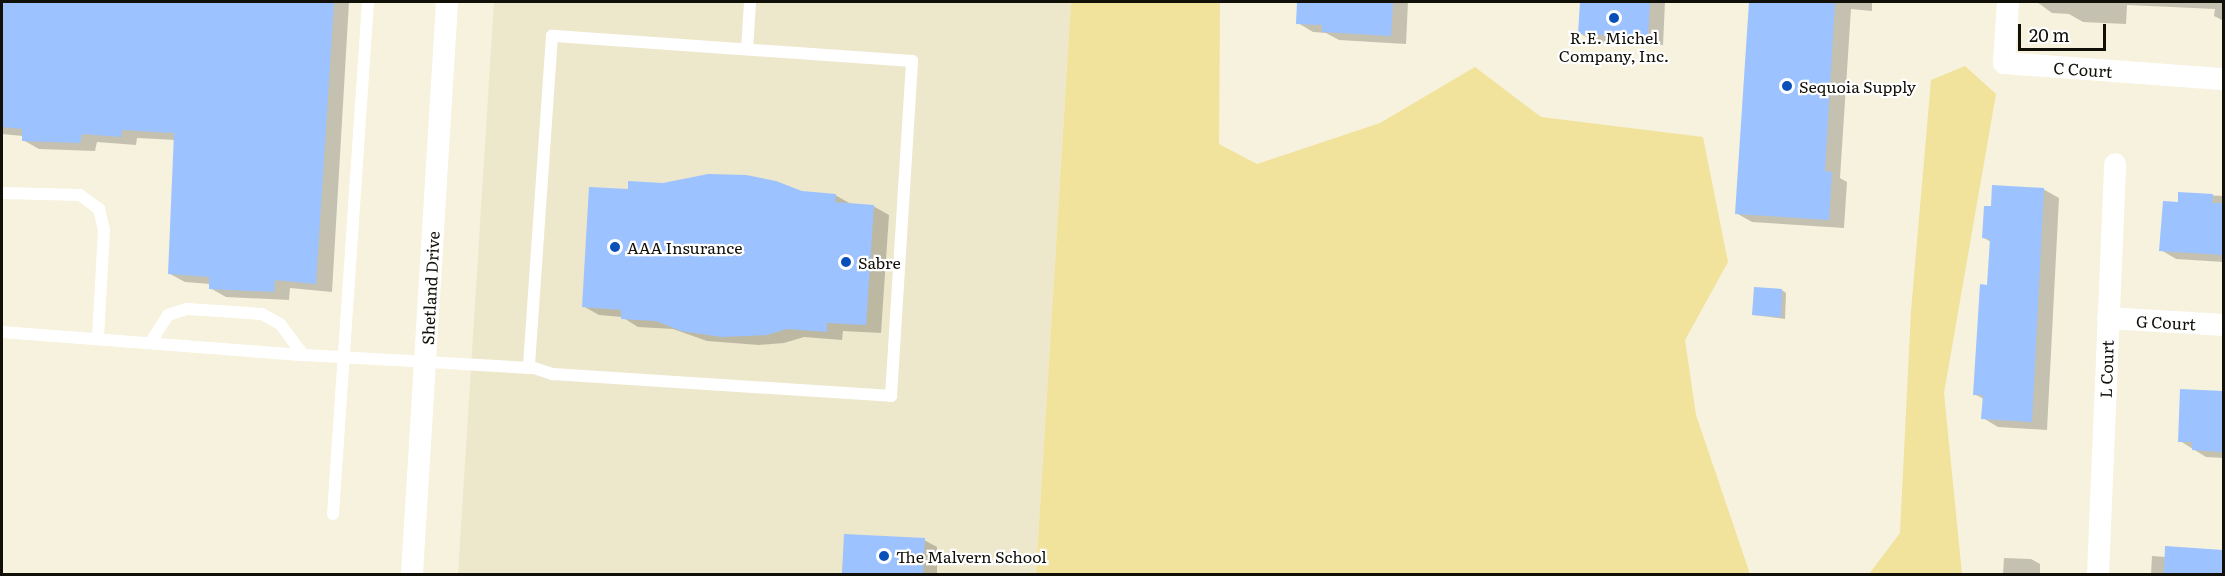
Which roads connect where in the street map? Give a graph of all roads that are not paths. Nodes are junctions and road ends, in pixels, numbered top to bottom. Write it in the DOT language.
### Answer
graph roads {
  1 [pos="368,2"];
  2 [pos="447,2"];
  3 [pos="750,2"];
  4 [pos="2008,2"];
  5 [pos="747,50"];
  6 [pos="2223,79"];
  7 [pos="2115,164"];
  8 [pos="2,193"];
  9 [pos="2108,318"];
  10 [pos="2223,325"];
  11 [pos="2,332"];
  12 [pos="98,339"];
  13 [pos="150,343"];
  14 [pos="303,355"];
  15 [pos="344,357"];
  16 [pos="425,362"];
  17 [pos="529,368"];
  18 [pos="333,514"];
  19 [pos="412,574"];
  20 [pos="2098,574"];
  1 -- 15 [label="lane"];
  2 -- 16 [label="street, Shetland Drive"];
  3 -- 5 [label="lane"];
  4 -- 6 [label="street, C Court"];
  5 -- 17 [label="lane"];
  5 -- 17 [label="lane"];
  7 -- 9 [label="street, L Court"];
  8 -- 12 [label="lane"];
  9 -- 10 [label="street, G Court"];
  9 -- 20 [label="street, L Court"];
  11 -- 12 [label="lane"];
  12 -- 13 [label="lane"];
  13 -- 14 [label="lane"];
  13 -- 14 [label="lane"];
  14 -- 15 [label="lane"];
  15 -- 16 [label="lane"];
  15 -- 18 [label="lane"];
  16 -- 17 [label="lane"];
  16 -- 19 [label="street, Shetland Drive"];
}
